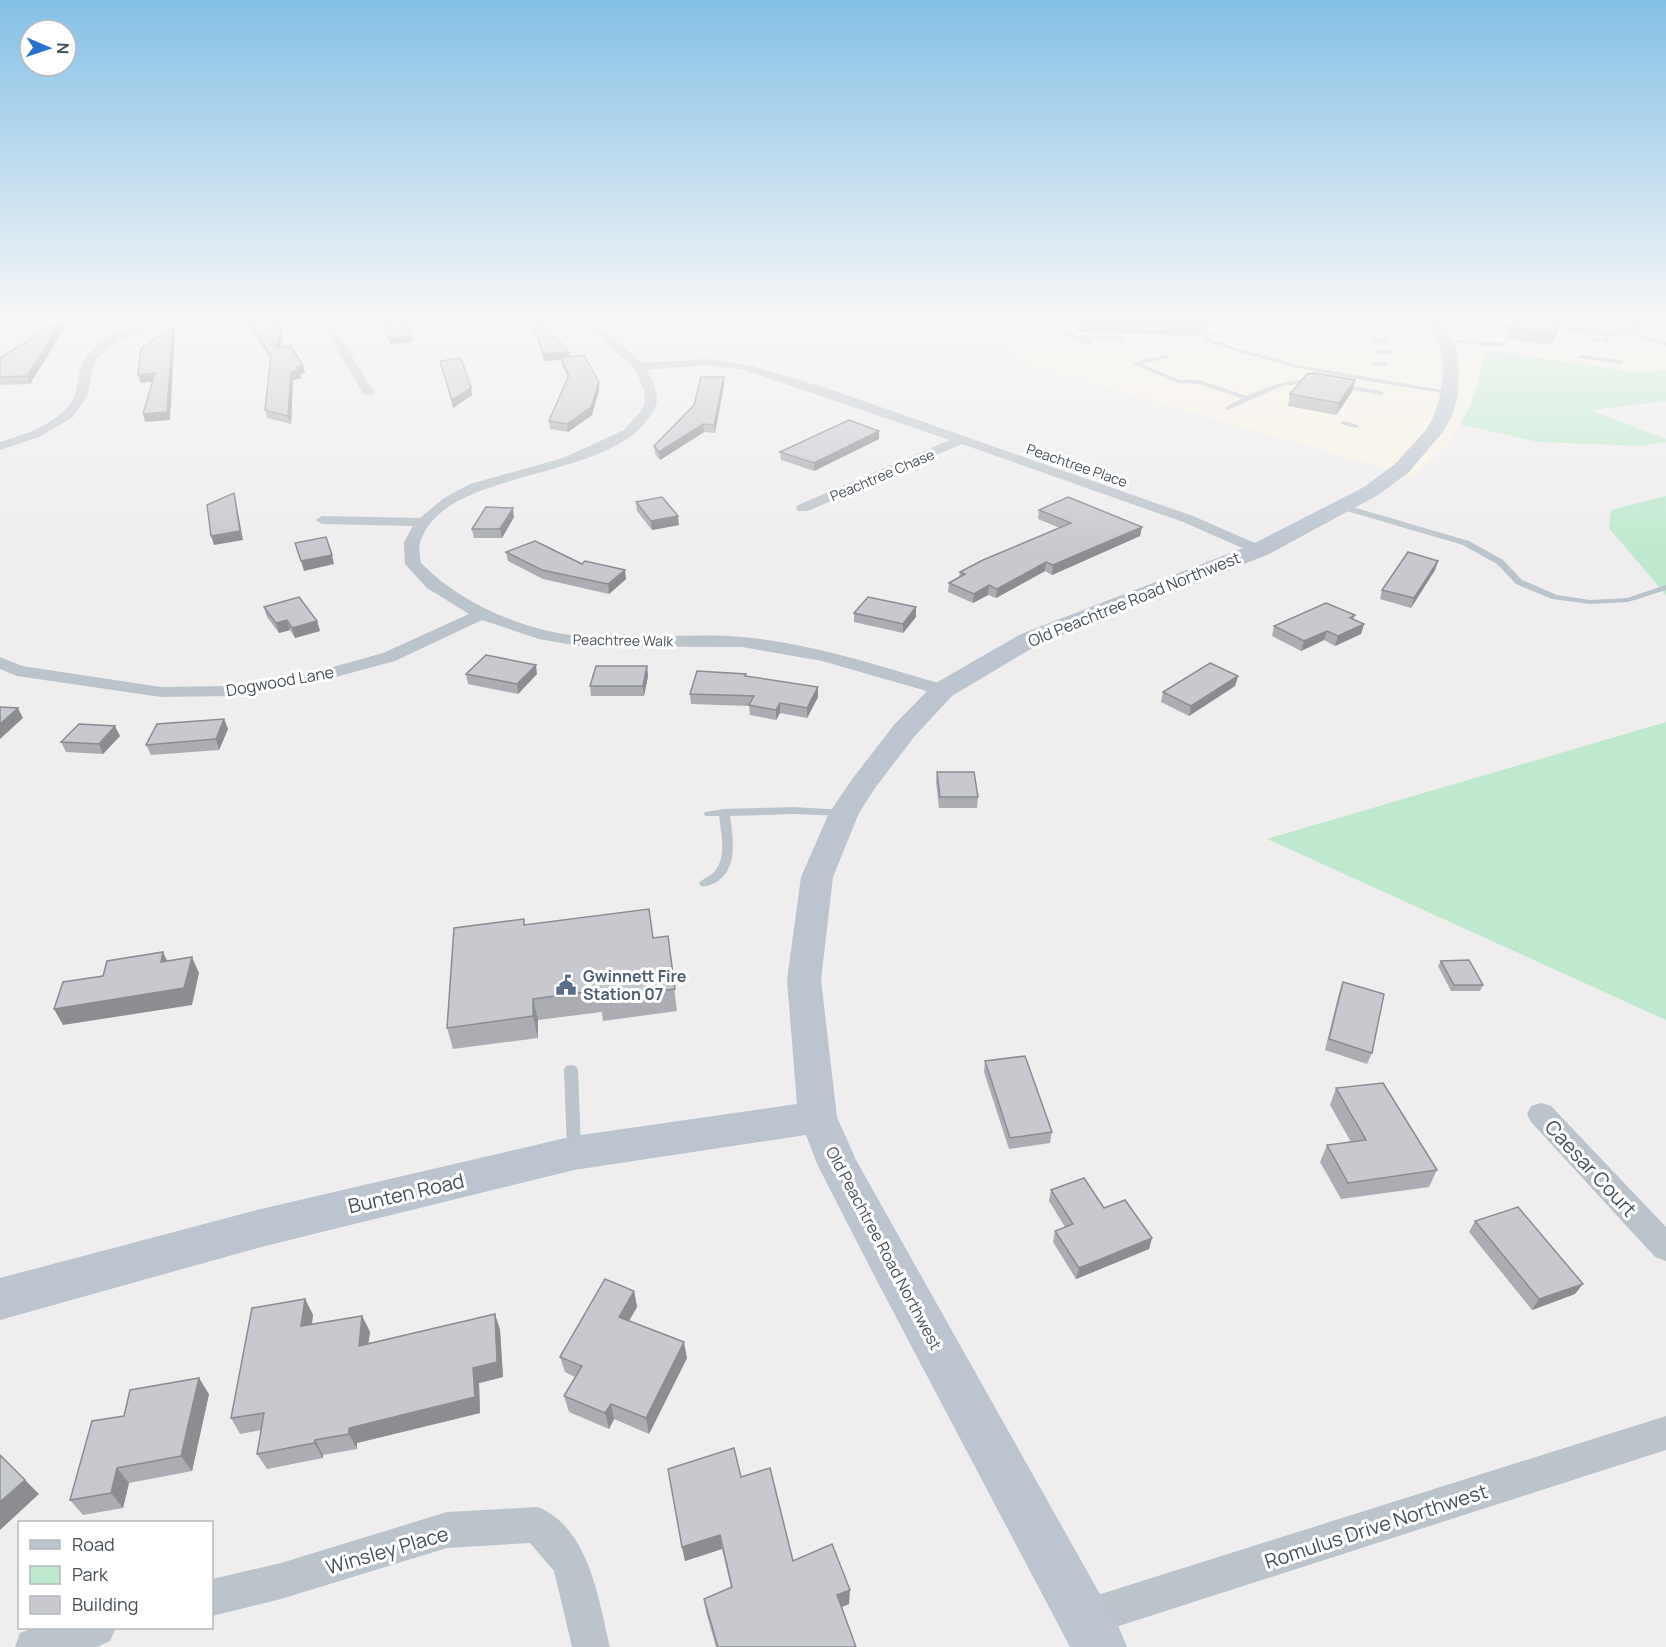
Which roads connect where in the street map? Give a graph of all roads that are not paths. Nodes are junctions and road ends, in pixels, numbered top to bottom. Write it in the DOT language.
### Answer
graph roads {
  1 [pos="80,397"];
  2 [pos="651,397"];
  3 [pos="839,397"];
  4 [pos="1239,397"];
  5 [pos="1256,397"];
  6 [pos="1449,397"];
  7 [pos="1248,400"];
  8 [pos="1228,408"];
  9 [pos="1343,423"];
  10 [pos="1356,426"];
  11 [pos="961,440"];
  12 [pos="0,446"];
  13 [pos="1343,507"];
  14 [pos="803,508"];
  15 [pos="322,520"];
  16 [pos="423,522"];
  17 [pos="1259,550"];
  18 [pos="1666,587"];
  19 [pos="481,615"];
  20 [pos="0,662"];
  21 [pos="943,690"];
  22 [pos="724,812"];
  23 [pos="844,813"];
  24 [pos="709,814"];
  25 [pos="705,883"];
  26 [pos="571,1070"];
  27 [pos="1541,1114"];
  28 [pos="818,1117"];
  29 [pos="574,1153"];
  30 [pos="1666,1248"];
  31 [pos="0,1299"];
  32 [pos="1666,1433"];
  33 [pos="213,1598"];
  34 [pos="93,1629"];
  35 [pos="1093,1633"];
  36 [pos="34,1647"];
  37 [pos="591,1647"];
  1 -- 12 [label="street"];
  2 -- 16 [label="street, Peachtree Walk"];
  3 -- 11 [label="street, Peachtree Place"];
  4 -- 7 [label="lane"];
  5 -- 7 [label="lane"];
  6 -- 13 [label="main road, Old Peachtree Road Northwest"];
  7 -- 8 [label="lane"];
  9 -- 10 [label="lane"];
  11 -- 14 [label="street, Peachtree Chase"];
  11 -- 17 [label="street, Peachtree Place"];
  13 -- 17 [label="main road, Old Peachtree Road Northwest"];
  13 -- 18 [label="lane"];
  15 -- 16 [label="street"];
  16 -- 19 [label="street, Peachtree Walk"];
  17 -- 21 [label="main road, Old Peachtree Road Northwest"];
  19 -- 20 [label="street, Dogwood Lane"];
  19 -- 21 [label="street, Peachtree Walk"];
  21 -- 23 [label="main road, Old Peachtree Road Northwest"];
  22 -- 23 [label="lane"];
  22 -- 24 [label="lane"];
  22 -- 25 [label="lane"];
  23 -- 28 [label="main road, Old Peachtree Road Northwest"];
  26 -- 29 [label="lane"];
  27 -- 30 [label="street, Caesar Court"];
  28 -- 29 [label="main road, Bunten Road"];
  28 -- 35 [label="main road, Old Peachtree Road Northwest"];
  29 -- 31 [label="main road, Bunten Road"];
  32 -- 35 [label="street, Romulus Drive Northwest"];
  33 -- 37 [label="street, Winsley Place"];
  34 -- 36 [label="street"];
}
